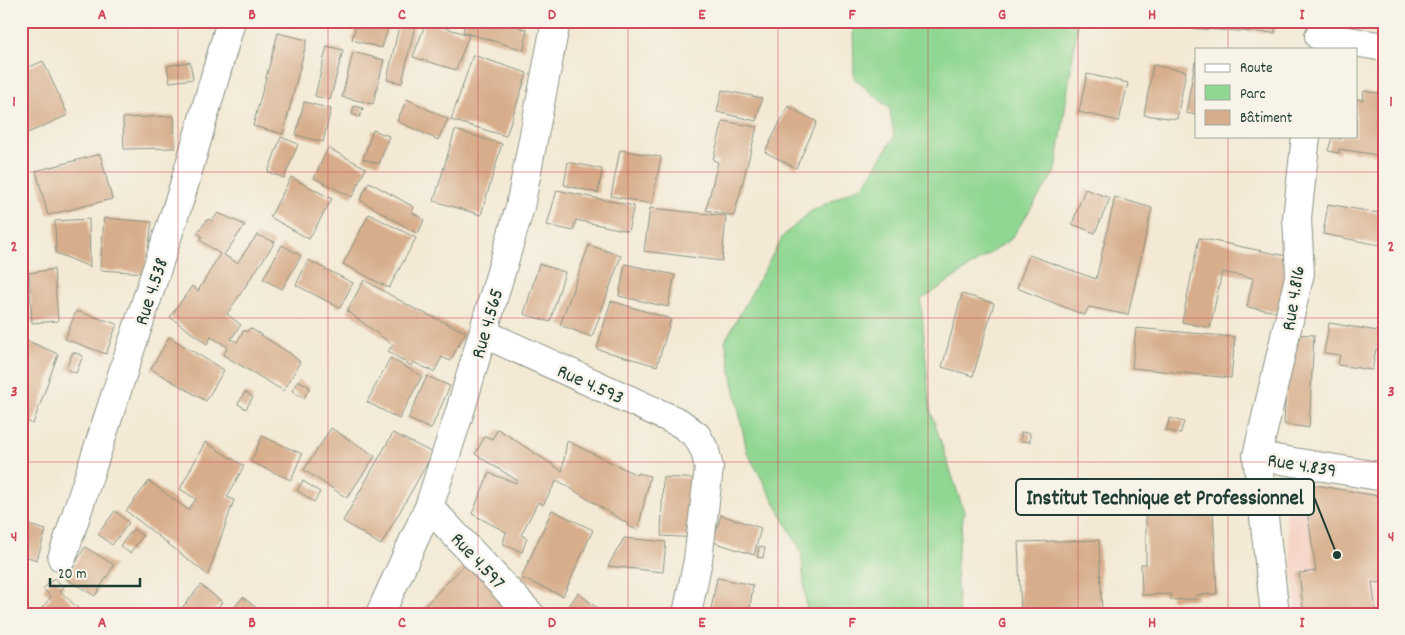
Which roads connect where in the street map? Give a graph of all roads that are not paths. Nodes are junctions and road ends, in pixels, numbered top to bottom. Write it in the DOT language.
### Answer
graph roads {
  1 [pos="231,21"];
  2 [pos="556,21"];
  3 [pos="1318,35"];
  4 [pos="1384,47"];
  5 [pos="1306,138"];
  6 [pos="483,333"];
  7 [pos="1258,456"];
  8 [pos="1384,477"];
  9 [pos="429,507"];
  10 [pos="62,558"];
  11 [pos="380,614"];
  12 [pos="530,614"];
  13 [pos="687,614"];
  14 [pos="1275,614"];
  1 -- 10 [label="street, Rue 4.538"];
  2 -- 6 [label="street, Rue 4.565"];
  3 -- 4 [label="street"];
  5 -- 7 [label="street, Rue 4.816"];
  6 -- 9 [label="street, Rue 4.565"];
  6 -- 13 [label="street, Rue 4.593"];
  7 -- 8 [label="street, Rue 4.839"];
  7 -- 14 [label="street, Rue 4.839"];
  9 -- 11 [label="street, Rue 4.565"];
  9 -- 12 [label="street, Rue 4.597"];
}
